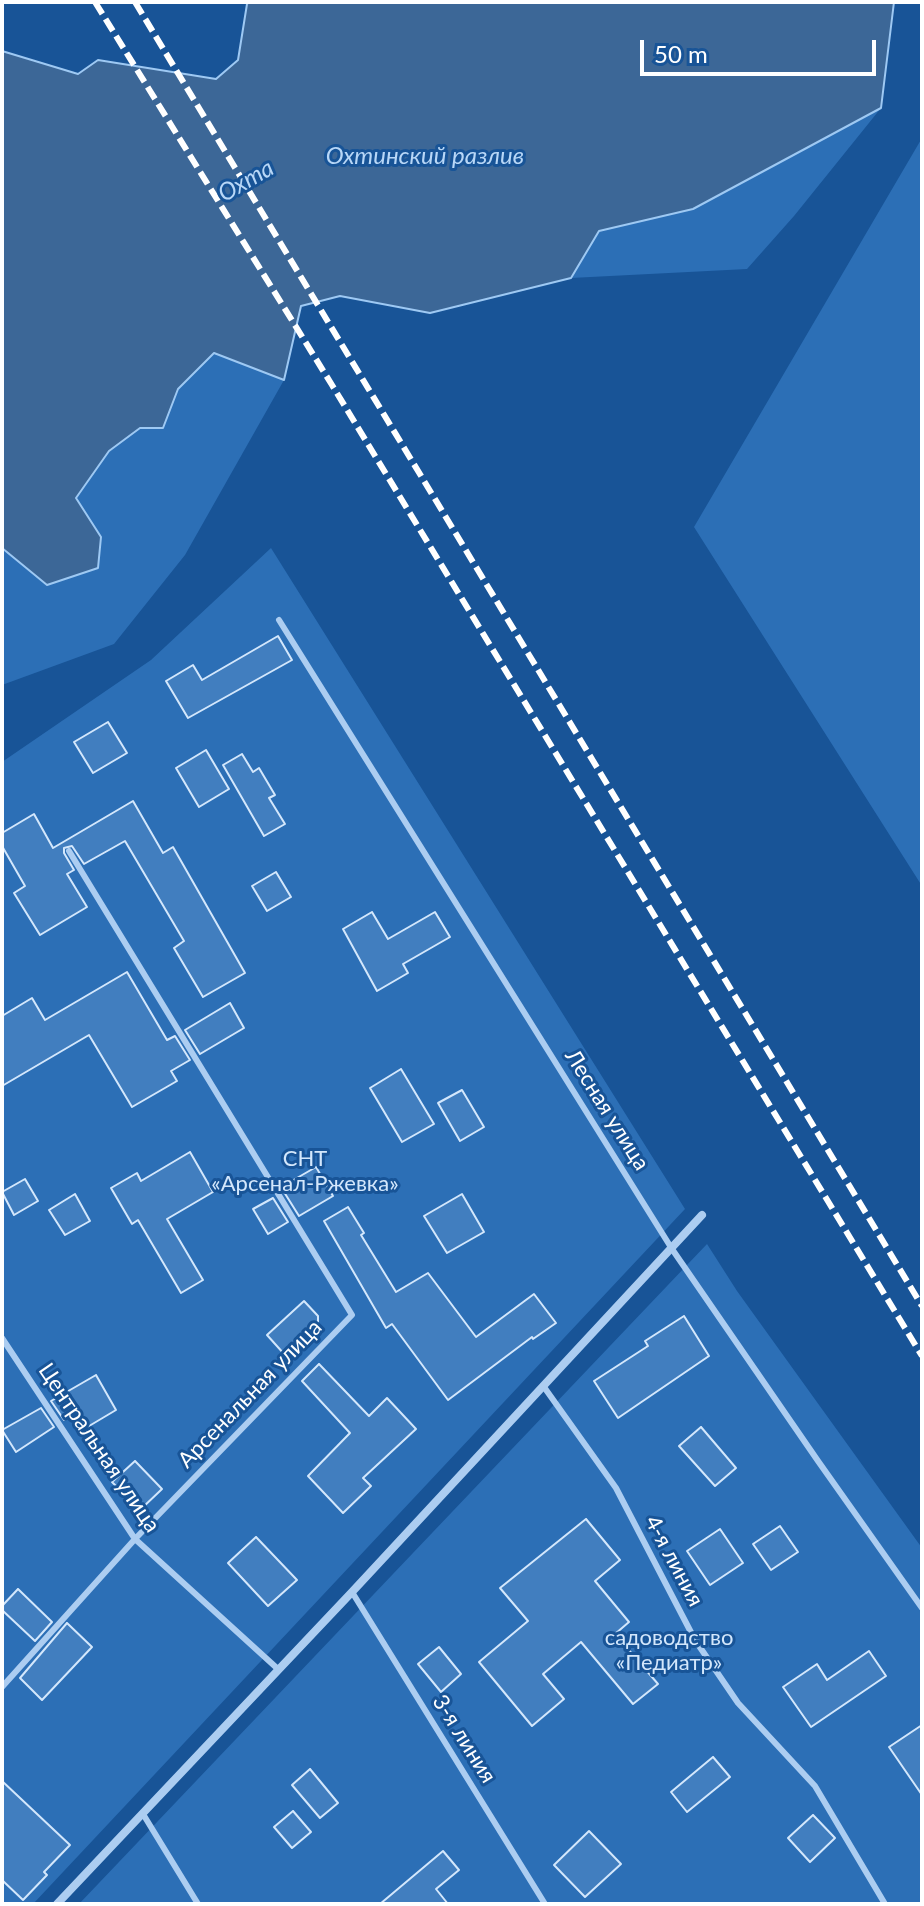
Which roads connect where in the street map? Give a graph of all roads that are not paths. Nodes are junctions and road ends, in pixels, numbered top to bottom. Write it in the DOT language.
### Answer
graph roads {
  1 [pos="279,620"];
  2 [pos="69,851"];
  3 [pos="702,1215"];
  4 [pos="672,1249"];
  5 [pos="2,1338"];
  6 [pos="544,1387"];
  7 [pos="135,1539"];
  8 [pos="352,1592"];
  9 [pos="922,1608"];
  10 [pos="279,1670"];
  11 [pos="2,1687"];
  12 [pos="143,1814"];
  13 [pos="57,1904"];
  14 [pos="198,1904"];
  15 [pos="545,1904"];
  16 [pos="885,1904"];
  1 -- 4 [label="lane, Лесная улица"];
  2 -- 7 [label="lane, Арсенальная улица"];
  3 -- 4 [label="street"];
  4 -- 6 [label="street"];
  4 -- 9 [label="lane, Лесная улица"];
  5 -- 7 [label="lane, Центральная улица"];
  6 -- 8 [label="street"];
  6 -- 16 [label="lane, 4-я линия"];
  7 -- 10 [label="lane, Центральная улица"];
  7 -- 11 [label="lane, Арсенальная улица"];
  8 -- 10 [label="street"];
  8 -- 15 [label="lane, 3-я линия"];
  10 -- 12 [label="street"];
  12 -- 13 [label="street"];
  12 -- 14 [label="lane"];
}
